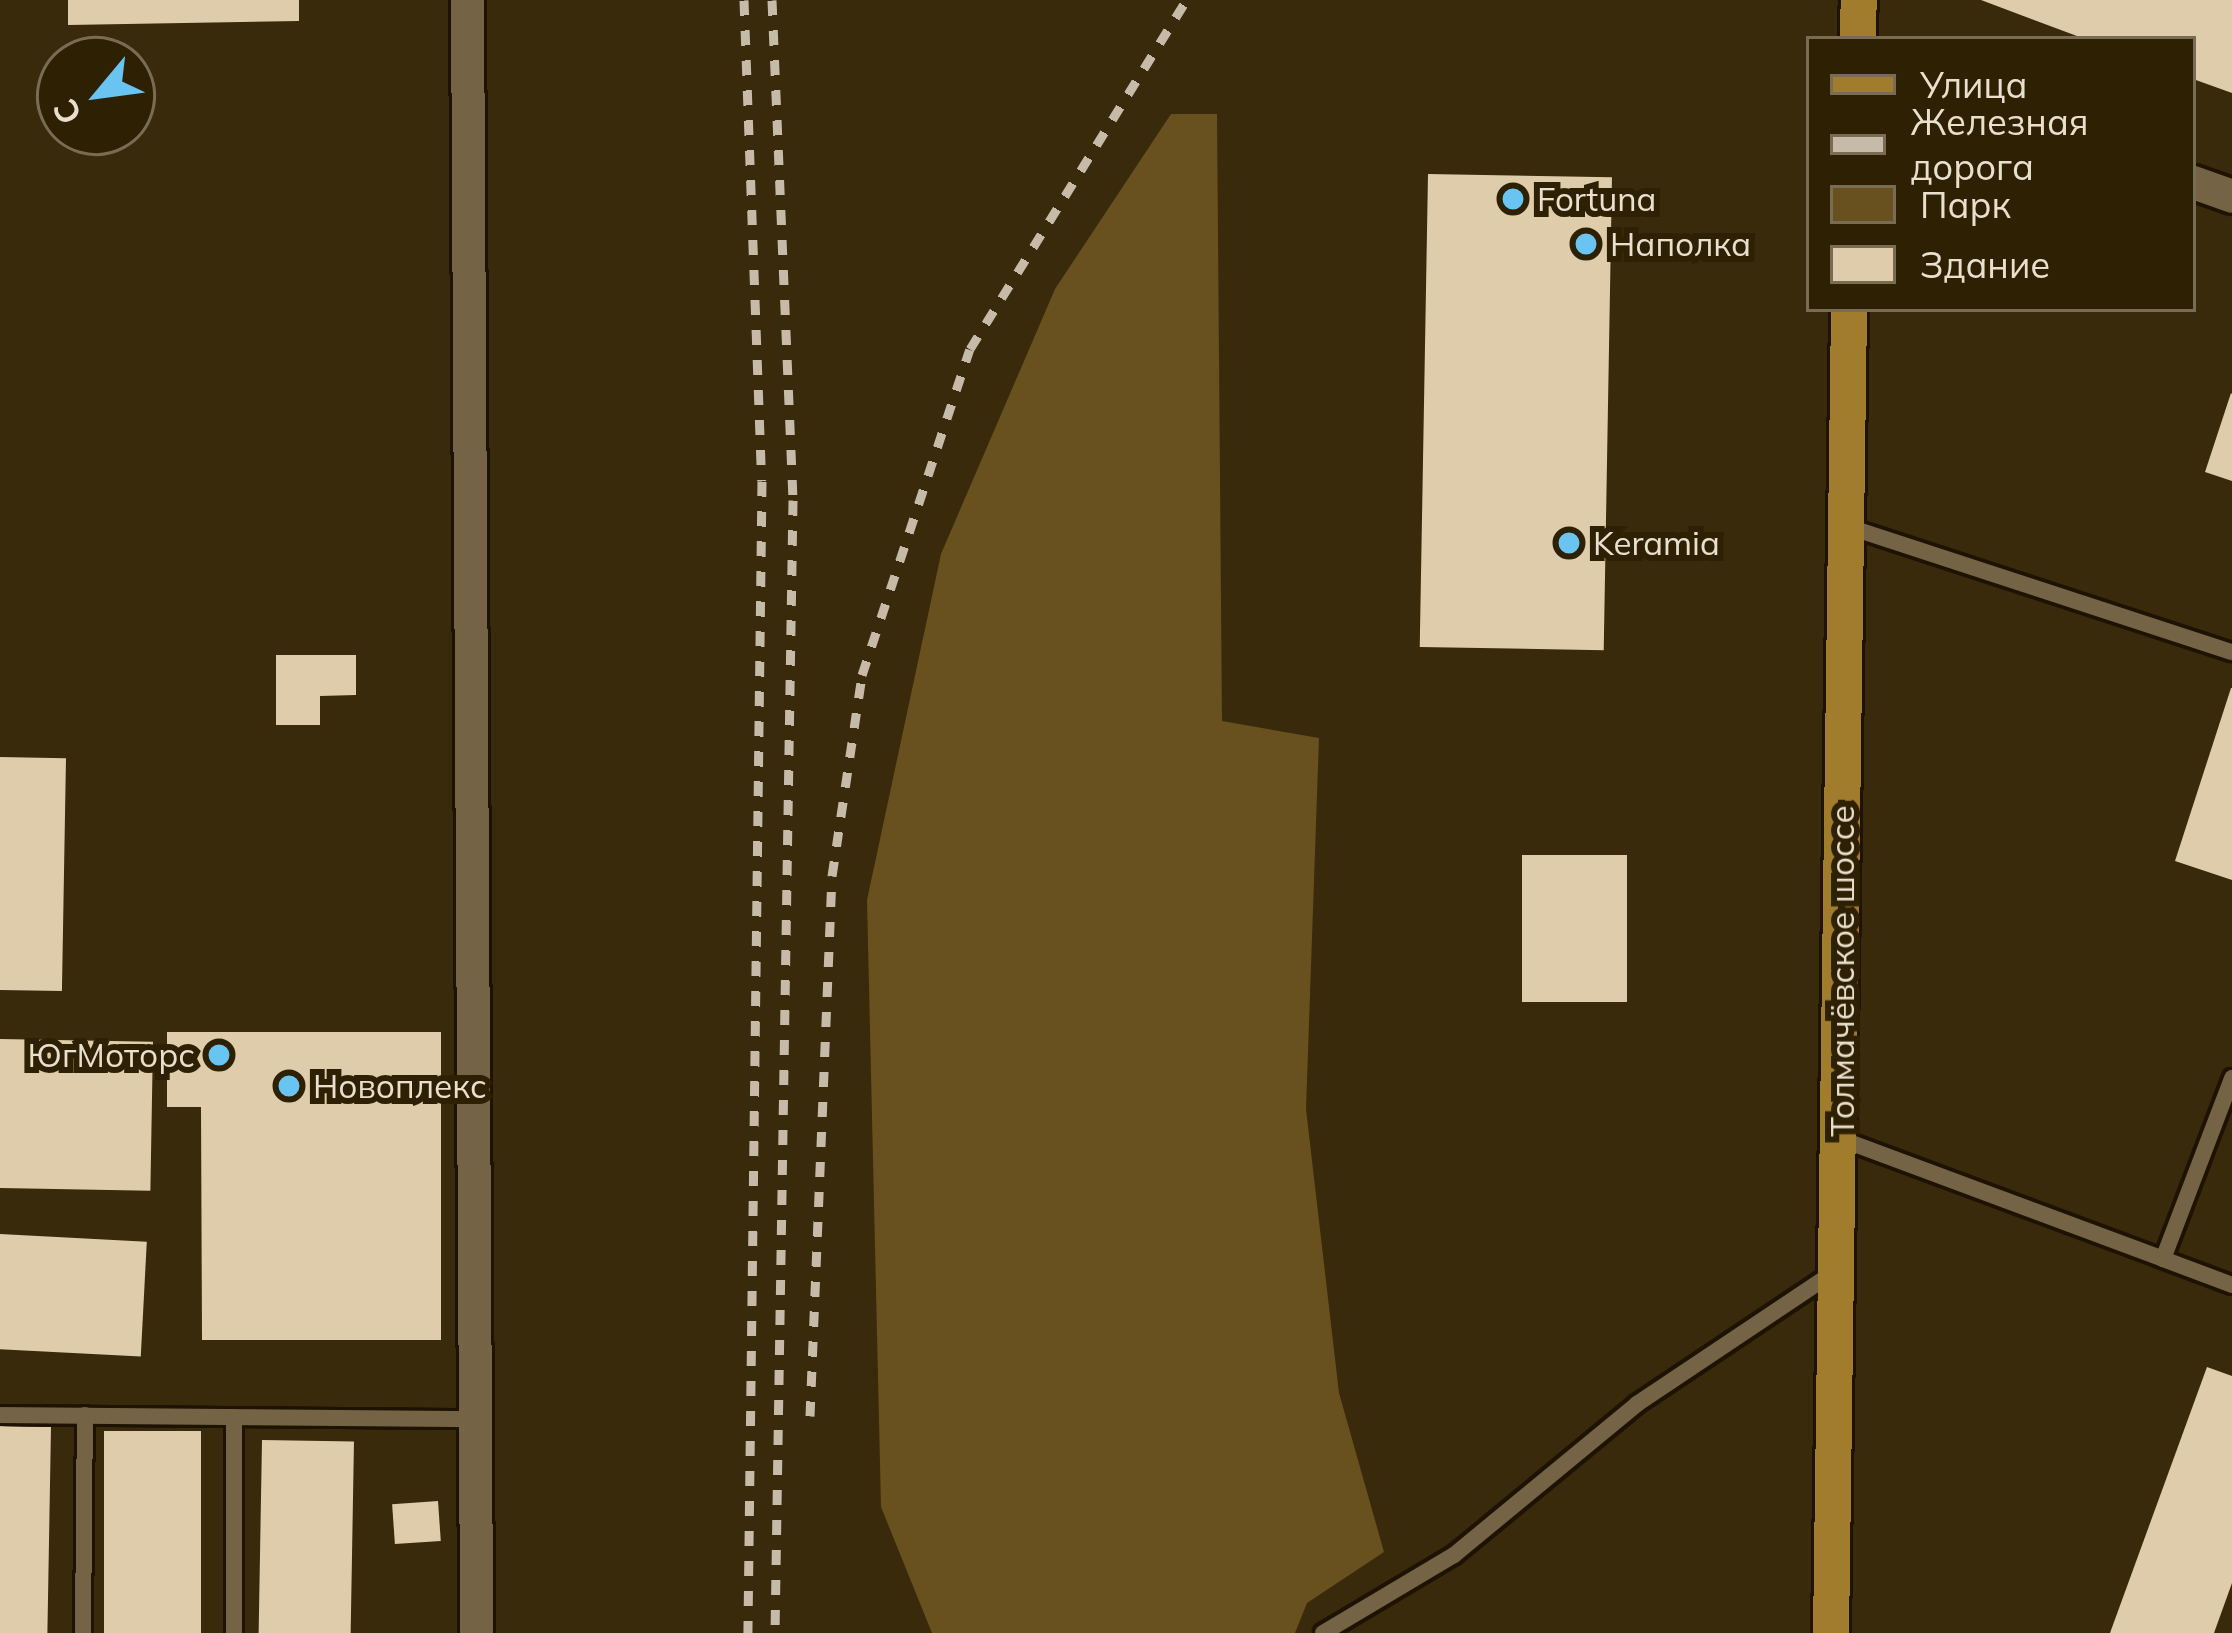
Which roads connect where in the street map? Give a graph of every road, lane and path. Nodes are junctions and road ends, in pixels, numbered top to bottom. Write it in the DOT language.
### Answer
graph roads {
  1 [pos="467,0"];
  2 [pos="1859,0"];
  3 [pos="1858,36"];
  4 [pos="2196,183"];
  5 [pos="2232,196"];
  6 [pos="1849,312"];
  7 [pos="1845,526"];
  8 [pos="2232,652"];
  9 [pos="2232,1078"];
  10 [pos="1841,1138"];
  11 [pos="2163,1259"];
  12 [pos="1837,1270"];
  13 [pos="2232,1285"];
  14 [pos="0,1415"];
  15 [pos="85,1415"];
  16 [pos="234,1417"];
  17 [pos="474,1419"];
  18 [pos="83,1633"];
  19 [pos="234,1633"];
  20 [pos="476,1633"];
  21 [pos="1323,1633"];
  22 [pos="1831,1633"];
  1 -- 17 [label="street"];
  2 -- 3 [label="main road"];
  4 -- 5 [label="street"];
  6 -- 7 [label="main road, Толмачёвское шоссе"];
  7 -- 8 [label="lane"];
  7 -- 10 [label="main road, Толмачёвское шоссе"];
  9 -- 11 [label="lane"];
  10 -- 11 [label="lane"];
  10 -- 12 [label="main road, Толмачёвское шоссе"];
  11 -- 13 [label="lane"];
  12 -- 21 [label="lane"];
  12 -- 22 [label="main road, Толмачёвское шоссе"];
  14 -- 15 [label="lane"];
  15 -- 16 [label="lane"];
  15 -- 18 [label="lane"];
  16 -- 17 [label="lane"];
  16 -- 19 [label="lane"];
  17 -- 20 [label="street"];
}
